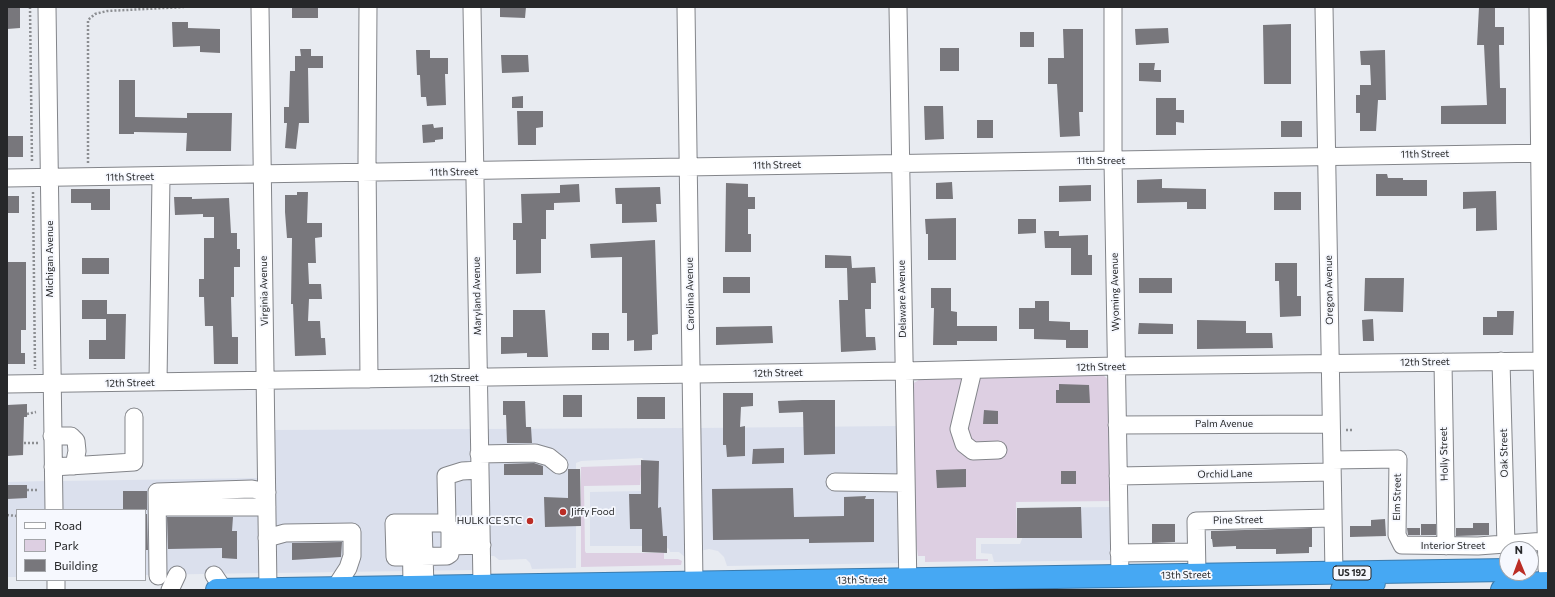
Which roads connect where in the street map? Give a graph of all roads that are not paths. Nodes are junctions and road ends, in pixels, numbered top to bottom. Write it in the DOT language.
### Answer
graph roads {
  1 [pos="47,7"];
  2 [pos="260,7"];
  3 [pos="368,7"];
  4 [pos="472,7"];
  5 [pos="686,7"];
  6 [pos="898,7"];
  7 [pos="1113,7"];
  8 [pos="1324,7"];
  9 [pos="1538,7"];
  10 [pos="1544,153"];
  11 [pos="1327,156"];
  12 [pos="1113,161"];
  13 [pos="900,163"];
  14 [pos="689,166"];
  15 [pos="475,172"];
  16 [pos="368,174"];
  17 [pos="262,175"];
  18 [pos="161,176"];
  19 [pos="7,178"];
  20 [pos="50,178"];
  21 [pos="1501,361"];
  22 [pos="1545,361"];
  23 [pos="1443,362"];
  24 [pos="1330,364"];
  25 [pos="1116,366"];
  26 [pos="973,370"];
  27 [pos="904,371"];
  28 [pos="691,374"];
  29 [pos="478,377"];
  30 [pos="369,379"];
  31 [pos="265,380"];
  32 [pos="158,382"];
  33 [pos="7,384"];
  34 [pos="51,384"];
  35 [pos="134,417"];
  36 [pos="1331,424"];
  37 [pos="1117,425"];
  38 [pos="52,436"];
  39 [pos="998,450"];
  40 [pos="480,462"];
  41 [pos="559,465"];
  42 [pos="74,466"];
  43 [pos="1332,466"];
  44 [pos="53,467"];
  45 [pos="1118,476"];
  46 [pos="835,482"];
  47 [pos="905,483"];
  48 [pos="267,499"];
  49 [pos="54,509"];
  50 [pos="1333,518"];
  51 [pos="417,523"];
  52 [pos="449,533"];
  53 [pos="267,538"];
  54 [pos="481,538"];
  55 [pos="1506,541"];
  56 [pos="1546,541"];
  57 [pos="1539,542"];
  58 [pos="1499,545"];
  59 [pos="1408,546"];
  60 [pos="1446,546"];
  61 [pos="1196,552"];
  62 [pos="1119,553"];
  63 [pos="418,557"];
  64 [pos="1499,571"];
  65 [pos="1543,573"];
  66 [pos="1197,574"];
  67 [pos="158,576"];
  68 [pos="1338,582"];
  69 [pos="218,585"];
  70 [pos="268,585"];
  71 [pos="788,585"];
  72 [pos="908,585"];
  73 [pos="1119,585"];
  74 [pos="419,586"];
  75 [pos="692,586"];
  76 [pos="589,587"];
  77 [pos="335,588"];
  78 [pos="384,588"];
  79 [pos="481,588"];
  80 [pos="1241,590"];
  81 [pos="1502,590"];
  1 -- 20 [label="street, Michigan Avenue"];
  2 -- 17 [label="street, Virginia Avenue"];
  3 -- 16 [label="street"];
  4 -- 15 [label="street, Maryland Avenue"];
  5 -- 14 [label="street, Carolina Avenue"];
  6 -- 13 [label="street, Delaware Avenue"];
  7 -- 12 [label="street, Wyoming Avenue"];
  8 -- 11 [label="street, Oregon Avenue"];
  9 -- 10 [label="street"];
  10 -- 11 [label="street, 11th Street"];
  10 -- 22 [label="street"];
  11 -- 12 [label="street, 11th Street"];
  11 -- 24 [label="street, Oregon Avenue"];
  12 -- 13 [label="street, 11th Street"];
  12 -- 25 [label="street, Wyoming Avenue"];
  13 -- 14 [label="street, 11th Street"];
  13 -- 27 [label="street, Delaware Avenue"];
  14 -- 15 [label="street, 11th Street"];
  14 -- 28 [label="street, Carolina Avenue"];
  15 -- 16 [label="street, 11th Street"];
  15 -- 29 [label="street, Maryland Avenue"];
  16 -- 17 [label="street, 11th Street"];
  16 -- 30 [label="street"];
  17 -- 18 [label="street, 11th Street"];
  17 -- 31 [label="street, Virginia Avenue"];
  18 -- 20 [label="street, 11th Street"];
  18 -- 32 [label="street"];
  19 -- 20 [label="street, 11th Street"];
  20 -- 34 [label="street, Michigan Avenue"];
  21 -- 22 [label="street, 12th Street"];
  21 -- 23 [label="street, 12th Street"];
  21 -- 55 [label="street, Oak Street"];
  22 -- 56 [label="street"];
  23 -- 24 [label="street, 12th Street"];
  23 -- 60 [label="street, Holly Street"];
  24 -- 25 [label="street, 12th Street"];
  24 -- 36 [label="street, Oregon Avenue"];
  25 -- 26 [label="street, 12th Street"];
  25 -- 37 [label="street, Wyoming Avenue"];
  26 -- 27 [label="street, 12th Street"];
  26 -- 39 [label="street"];
  27 -- 28 [label="street, 12th Street"];
  27 -- 47 [label="street, Delaware Avenue"];
  28 -- 29 [label="street, 12th Street"];
  28 -- 75 [label="street, Carolina Avenue"];
  29 -- 30 [label="street, 12th Street"];
  29 -- 40 [label="street, Maryland Avenue"];
  30 -- 31 [label="street, 12th Street"];
  31 -- 32 [label="street, 12th Street"];
  31 -- 48 [label="street, Virginia Avenue"];
  32 -- 34 [label="street, 12th Street"];
  33 -- 34 [label="street, 12th Street"];
  34 -- 38 [label="street, Michigan Avenue"];
  35 -- 42 [label="street"];
  36 -- 37 [label="street, Palm Avenue"];
  36 -- 43 [label="street, Oregon Avenue"];
  37 -- 45 [label="street, Wyoming Avenue"];
  38 -- 42 [label="street"];
  38 -- 44 [label="street, Michigan Avenue"];
  40 -- 41 [label="street"];
  40 -- 52 [label="street"];
  40 -- 54 [label="street, Maryland Avenue"];
  42 -- 44 [label="street"];
  43 -- 45 [label="street, Orchid Lane"];
  43 -- 50 [label="street, Oregon Avenue"];
  43 -- 59 [label="street, Elm Street"];
  44 -- 49 [label="street, Michigan Avenue"];
  45 -- 62 [label="street, Wyoming Avenue"];
  46 -- 47 [label="street"];
  47 -- 72 [label="street, Delaware Avenue"];
  48 -- 53 [label="street, Virginia Avenue"];
  48 -- 67 [label="street"];
  50 -- 61 [label="street, Pine Street"];
  50 -- 68 [label="street, Oregon Avenue"];
  51 -- 52 [label="street"];
  51 -- 63 [label="street"];
  51 -- 63 [label="street"];
  52 -- 54 [label="street"];
  52 -- 63 [label="street"];
  53 -- 70 [label="street, Virginia Avenue"];
  53 -- 77 [label="street"];
  54 -- 79 [label="street, Maryland Avenue"];
  56 -- 57 [label="street, Interior Street"];
  56 -- 65 [label="street"];
  58 -- 60 [label="street, Interior Street"];
  59 -- 60 [label="street, Interior Street"];
  61 -- 62 [label="street"];
  61 -- 66 [label="street, Pine Street"];
  62 -- 73 [label="street, Wyoming Avenue"];
  63 -- 74 [label="street"];
  64 -- 68 [label="highway, 13th Street / US 192"];
  65 -- 81 [label="highway"];
  66 -- 68 [label="highway, 13th Street / US 192"];
  66 -- 73 [label="highway, 13th Street"];
  68 -- 80 [label="highway"];
  69 -- 70 [label="highway, 13th Street"];
  70 -- 77 [label="highway, 13th Street"];
  71 -- 72 [label="highway, 13th Street"];
  71 -- 75 [label="highway, 13th Street"];
  72 -- 73 [label="highway, 13th Street"];
  74 -- 78 [label="highway, 13th Street"];
  74 -- 79 [label="highway, 13th Street"];
  75 -- 76 [label="highway, 13th Street"];
  76 -- 79 [label="highway, 13th Street"];
  77 -- 78 [label="highway, 13th Street"];
}
